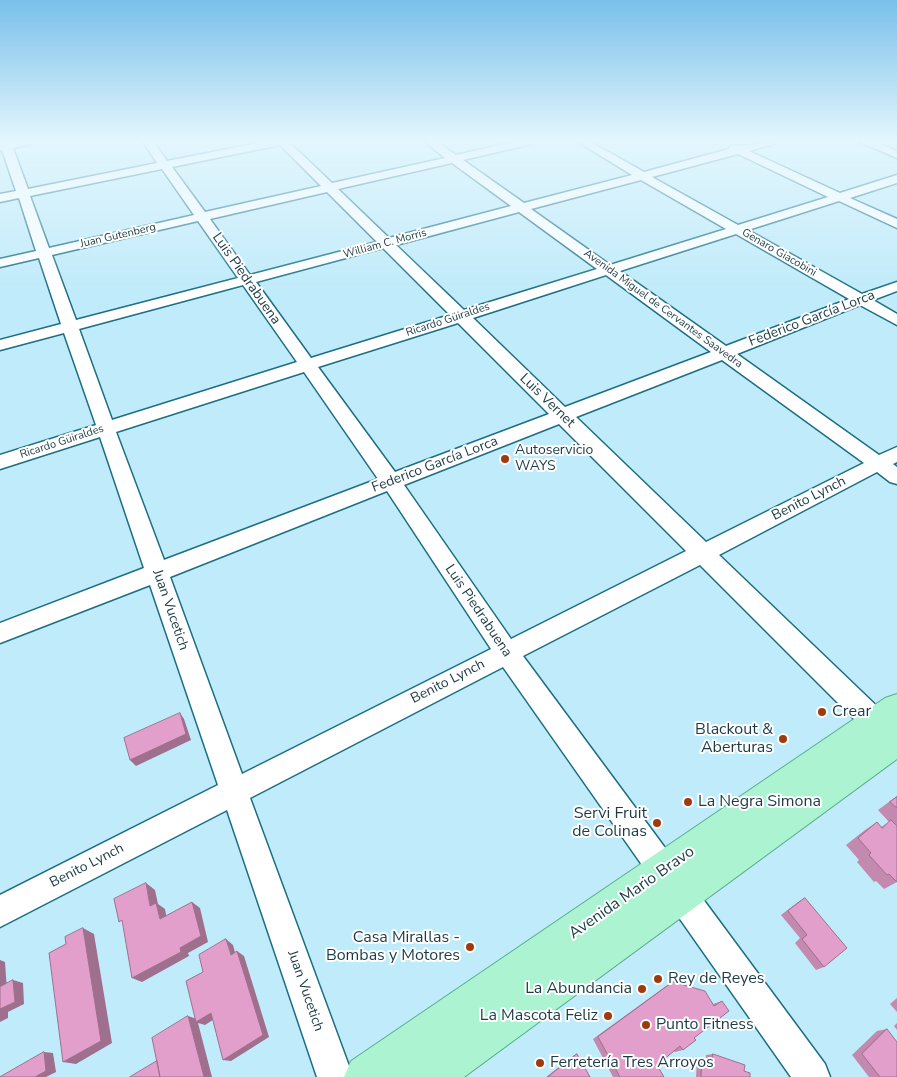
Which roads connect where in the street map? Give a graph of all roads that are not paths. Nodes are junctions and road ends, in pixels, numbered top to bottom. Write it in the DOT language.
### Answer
graph roads {
  1 [pos="32,192"];
  2 [pos="183,192"];
  3 [pos="310,192"];
  4 [pos="333,192"];
  5 [pos="500,192"];
  6 [pos="582,192"];
  7 [pos="671,192"];
  8 [pos="829,192"];
  9 [pos="854,192"];
  10 [pos="23,194"];
  11 [pos="839,197"];
  12 [pos="0,198"];
  13 [pos="522,208"];
  14 [pos="201,217"];
  15 [pos="897,224"];
  16 [pos="737,230"];
  17 [pos="386,244"];
  18 [pos="44,253"];
  19 [pos="0,263"];
  20 [pos="608,270"];
  21 [pos="246,280"];
  22 [pos="897,286"];
  23 [pos="862,300"];
  24 [pos="460,316"];
  25 [pos="897,320"];
  26 [pos="70,327"];
  27 [pos="0,345"];
  28 [pos="725,353"];
  29 [pos="307,365"];
  30 [pos="562,416"];
  31 [pos="106,428"];
  32 [pos="0,462"];
  33 [pos="891,465"];
  34 [pos="391,482"];
  35 [pos="703,553"];
  36 [pos="157,573"];
  37 [pos="0,633"];
  38 [pos="507,652"];
  39 [pos="890,723"];
  40 [pos="234,791"];
  41 [pos="671,884"];
  42 [pos="0,911"];
  43 [pos="335,1077"];
  44 [pos="367,1077"];
  45 [pos="426,1077"];
  46 [pos="812,1077"];
  1 -- 10 [label="street"];
  2 -- 14 [label="street, Luis Piedrabuena"];
  3 -- 14 [label="street, Juan Gutenberg"];
  4 -- 17 [label="street, Luis Vernet"];
  5 -- 13 [label="street, Avenida Miguel de Cervantes Saavedra"];
  6 -- 13 [label="street, William C. Morris"];
  7 -- 16 [label="street, Genaro Giacobini"];
  8 -- 11 [label="street"];
  9 -- 11 [label="street, Ricardo Güiraldes"];
  10 -- 12 [label="street"];
  10 -- 18 [label="street, Juan Vucetich"];
  11 -- 15 [label="street"];
  11 -- 16 [label="street, Ricardo Güiraldes"];
  13 -- 17 [label="street, William C. Morris"];
  13 -- 20 [label="street, Avenida Miguel de Cervantes Saavedra"];
  14 -- 18 [label="street, Juan Gutenberg"];
  14 -- 21 [label="street, Luis Piedrabuena"];
  16 -- 20 [label="street, Ricardo Güiraldes"];
  16 -- 23 [label="street, Genaro Giacobini"];
  17 -- 21 [label="street, William C. Morris"];
  17 -- 24 [label="street, Luis Vernet"];
  18 -- 19 [label="street, Juan Gutenberg"];
  18 -- 26 [label="street, Juan Vucetich"];
  20 -- 24 [label="street, Ricardo Güiraldes"];
  20 -- 28 [label="street, Avenida Miguel de Cervantes Saavedra"];
  21 -- 26 [label="street, William C. Morris"];
  21 -- 29 [label="street, Luis Piedrabuena"];
  22 -- 23 [label="street, Federico García Lorca"];
  23 -- 25 [label="street, Genaro Giacobini"];
  23 -- 28 [label="street, Federico García Lorca"];
  24 -- 29 [label="street, Ricardo Güiraldes"];
  24 -- 30 [label="street, Luis Vernet"];
  26 -- 27 [label="street, William C. Morris"];
  26 -- 31 [label="street, Juan Vucetich"];
  28 -- 30 [label="street, Federico García Lorca"];
  28 -- 33 [label="street, Avenida Miguel de Cervantes Saavedra"];
  29 -- 31 [label="street, Ricardo Güiraldes"];
  29 -- 34 [label="street, Luis Piedrabuena"];
  30 -- 34 [label="street, Federico García Lorca"];
  30 -- 35 [label="street, Luis Vernet"];
  31 -- 32 [label="street, Ricardo Güiraldes"];
  31 -- 36 [label="street, Juan Vucetich"];
  33 -- 35 [label="street, Benito Lynch"];
  34 -- 36 [label="street, Federico García Lorca"];
  34 -- 38 [label="street, Luis Piedrabuena"];
  35 -- 38 [label="street, Benito Lynch"];
  35 -- 39 [label="street, Luis Vernet"];
  36 -- 37 [label="street, Federico García Lorca"];
  36 -- 40 [label="street, Juan Vucetich"];
  38 -- 40 [label="street, Benito Lynch"];
  38 -- 41 [label="street, Luis Piedrabuena"];
  39 -- 41 [label="main road, Avenida Mario Bravo"];
  40 -- 42 [label="street, Benito Lynch"];
  40 -- 43 [label="street, Juan Vucetich"];
  41 -- 44 [label="main road, Avenida Mario Bravo"];
  41 -- 45 [label="main road, Avenida Mario Bravo"];
  41 -- 46 [label="street, Luis Piedrabuena"];
}
